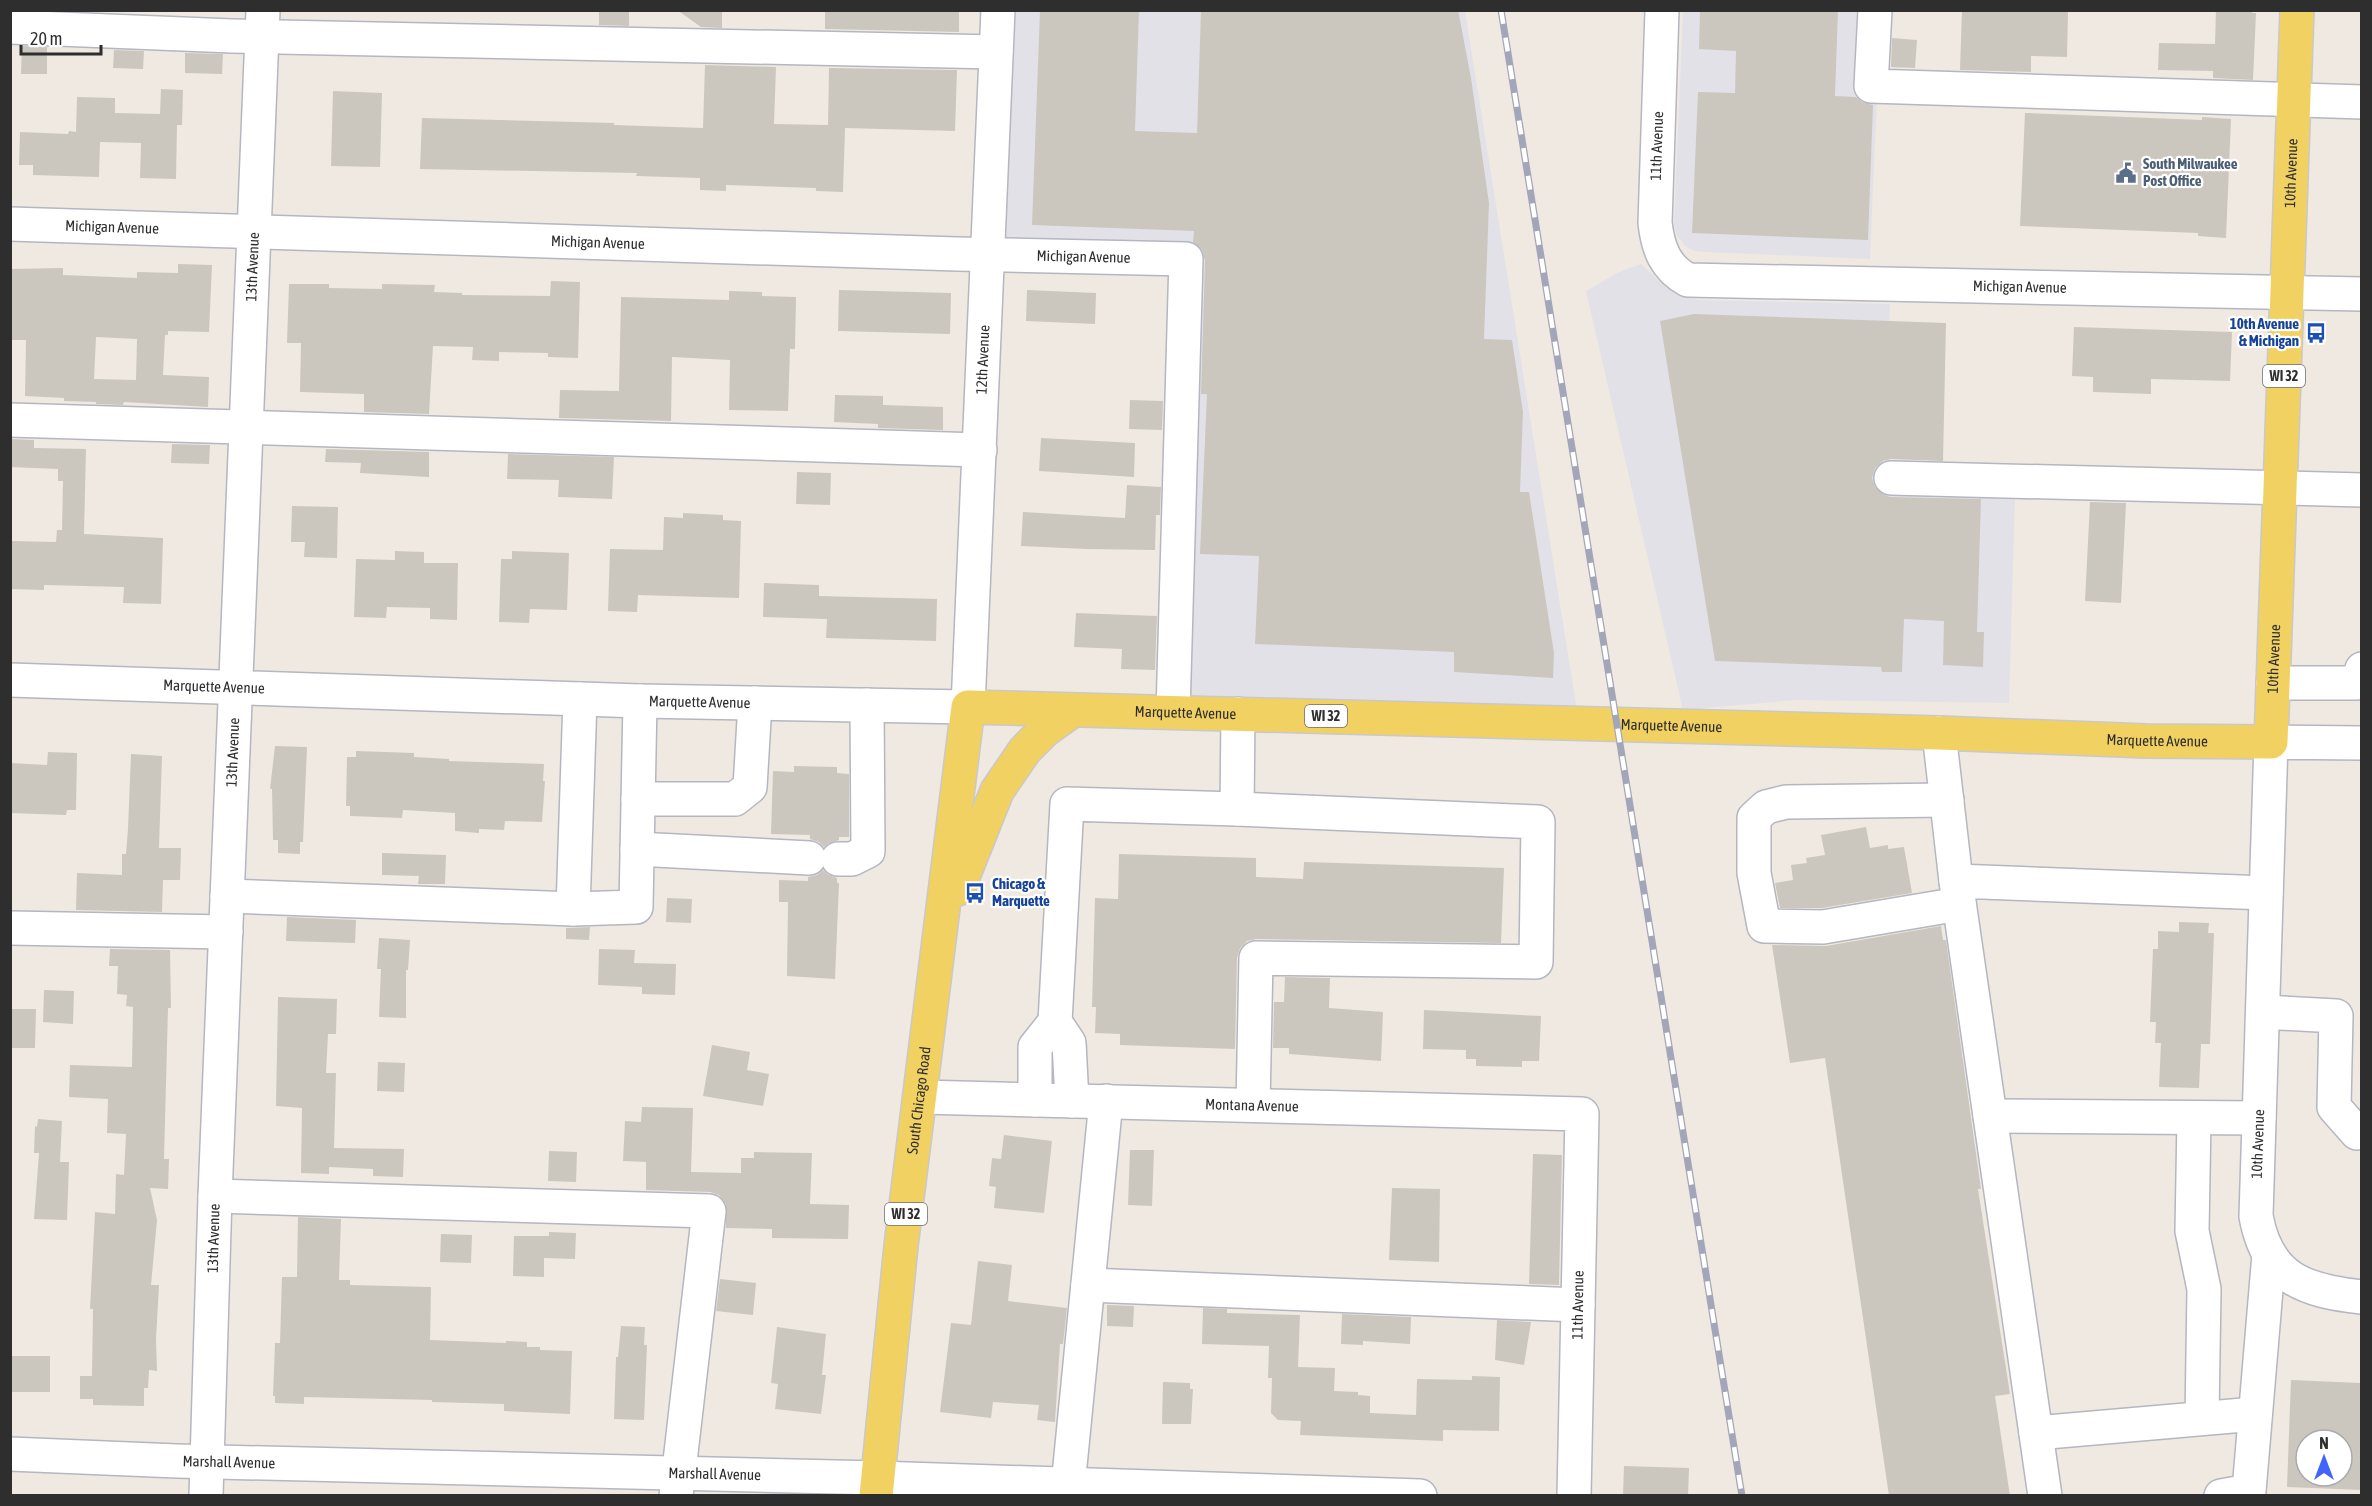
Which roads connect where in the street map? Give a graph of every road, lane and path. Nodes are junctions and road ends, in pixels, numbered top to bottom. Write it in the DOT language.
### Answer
graph roads {
  1 [pos="998,10"];
  2 [pos="1662,10"];
  3 [pos="1875,10"];
  4 [pos="2297,10"];
  5 [pos="262,23"];
  6 [pos="10,27"];
  7 [pos="996,52"];
  8 [pos="2294,100"];
  9 [pos="2361,102"];
  10 [pos="10,224"];
  11 [pos="254,232"];
  12 [pos="989,255"];
  13 [pos="1679,275"];
  14 [pos="2286,291"];
  15 [pos="2361,294"];
  16 [pos="10,420"];
  17 [pos="246,427"];
  18 [pos="980,450"];
  19 [pos="1891,478"];
  20 [pos="2280,488"];
  21 [pos="2361,490"];
  22 [pos="2361,669"];
  23 [pos="10,680"];
  24 [pos="2273,683"];
  25 [pos="236,686"];
  26 [pos="580,699"];
  27 [pos="640,701"];
  28 [pos="755,703"];
  29 [pos="867,705"];
  30 [pos="968,707"];
  31 [pos="1073,710"];
  32 [pos="1173,712"];
  33 [pos="1238,714"];
  34 [pos="1939,733"];
  35 [pos="2271,742"];
  36 [pos="2361,743"];
  37 [pos="638,799"];
  38 [pos="1947,800"];
  39 [pos="1237,809"];
  40 [pos="637,849"];
  41 [pos="1958,892"];
  42 [pos="2266,893"];
  43 [pos="227,896"];
  44 [pos="573,909"];
  45 [pos="10,928"];
  46 [pos="226,932"];
  47 [pos="941,932"];
  48 [pos="2263,1012"];
  49 [pos="1054,1022"];
  50 [pos="922,1096"];
  51 [pos="1035,1100"];
  52 [pos="1072,1101"];
  53 [pos="1106,1101"];
  54 [pos="1253,1105"];
  55 [pos="1582,1114"];
  56 [pos="1990,1116"];
  57 [pos="2194,1118"];
  58 [pos="2259,1118"];
  59 [pos="2357,1133"];
  60 [pos="215,1196"];
  61 [pos="2269,1254"];
  62 [pos="1088,1285"];
  63 [pos="2361,1297"];
  64 [pos="1578,1305"];
  65 [pos="2255,1414"];
  66 [pos="2202,1419"];
  67 [pos="2036,1433"];
  68 [pos="10,1454"];
  69 [pos="207,1462"];
  70 [pos="677,1485"];
  71 [pos="877,1487"];
  72 [pos="1067,1490"];
  73 [pos="2240,1494"];
  74 [pos="206,1496"];
  75 [pos="1420,1496"];
  76 [pos="1574,1496"];
  77 [pos="2045,1496"];
  1 -- 7 [label="street, 12th Avenue"];
  2 -- 13 [label="street, 11th Avenue"];
  3 -- 8 [label="street"];
  4 -- 8 [label="main road, 10th Avenue / WI 32"];
  5 -- 6 [label="street"];
  5 -- 7 [label="street"];
  5 -- 11 [label="street, 13th Avenue"];
  7 -- 12 [label="street, 12th Avenue"];
  8 -- 9 [label="street"];
  8 -- 14 [label="main road, 10th Avenue / WI 32"];
  10 -- 11 [label="street, Michigan Avenue"];
  11 -- 12 [label="street, Michigan Avenue"];
  11 -- 17 [label="street, 13th Avenue"];
  12 -- 18 [label="street, 12th Avenue"];
  12 -- 32 [label="street, Michigan Avenue"];
  13 -- 14 [label="street, Michigan Avenue"];
  14 -- 15 [label="street, Michigan Avenue"];
  14 -- 20 [label="main road, 10th Avenue / WI 32"];
  16 -- 17 [label="street"];
  17 -- 18 [label="street"];
  17 -- 25 [label="street, 13th Avenue"];
  18 -- 30 [label="street, 12th Avenue"];
  19 -- 20 [label="street"];
  20 -- 21 [label="street"];
  20 -- 24 [label="main road, 10th Avenue / WI 32"];
  22 -- 24 [label="street"];
  23 -- 25 [label="street, Marquette Avenue"];
  24 -- 35 [label="main road, 10th Avenue / WI 32"];
  25 -- 26 [label="street, Marquette Avenue"];
  25 -- 43 [label="street, 13th Avenue"];
  26 -- 27 [label="street, Marquette Avenue"];
  26 -- 44 [label="street"];
  27 -- 28 [label="street, Marquette Avenue"];
  27 -- 37 [label="street"];
  28 -- 29 [label="street, Marquette Avenue"];
  28 -- 37 [label="street"];
  29 -- 30 [label="street, Marquette Avenue"];
  29 -- 40 [label="street"];
  30 -- 31 [label="main road, Marquette Avenue / WI 32"];
  30 -- 47 [label="main road, South Chicago Road / WI 32"];
  31 -- 32 [label="main road, Marquette Avenue / WI 32"];
  31 -- 47 [label="main road, WI 32"];
  32 -- 33 [label="main road, Marquette Avenue / WI 32"];
  33 -- 34 [label="main road, Marquette Avenue / WI 32"];
  33 -- 39 [label="street"];
  34 -- 35 [label="main road, Marquette Avenue / WI 32"];
  34 -- 38 [label="street"];
  35 -- 36 [label="street, Marquette Avenue"];
  35 -- 42 [label="street, 10th Avenue"];
  37 -- 40 [label="street"];
  38 -- 41 [label="street"];
  38 -- 41 [label="street"];
  39 -- 49 [label="street"];
  39 -- 54 [label="street"];
  40 -- 44 [label="street"];
  41 -- 42 [label="street"];
  41 -- 56 [label="street"];
  42 -- 48 [label="street, 10th Avenue"];
  43 -- 44 [label="street"];
  43 -- 46 [label="street, 13th Avenue"];
  45 -- 46 [label="street"];
  46 -- 60 [label="street, 13th Avenue"];
  47 -- 50 [label="main road, South Chicago Road / WI 32"];
  48 -- 58 [label="street, 10th Avenue"];
  48 -- 59 [label="street"];
  49 -- 51 [label="street"];
  49 -- 52 [label="street"];
  50 -- 51 [label="street, Montana Avenue"];
  50 -- 71 [label="main road, South Chicago Road / WI 32"];
  51 -- 52 [label="street, Montana Avenue"];
  52 -- 53 [label="street, Montana Avenue"];
  53 -- 54 [label="street, Montana Avenue"];
  53 -- 62 [label="street"];
  54 -- 55 [label="street, Montana Avenue"];
  55 -- 64 [label="street, 11th Avenue"];
  56 -- 57 [label="street"];
  56 -- 67 [label="street"];
  57 -- 58 [label="street"];
  57 -- 66 [label="street"];
  58 -- 61 [label="street, 10th Avenue"];
  60 -- 69 [label="street, 13th Avenue"];
  60 -- 70 [label="street"];
  61 -- 63 [label="street, 10th Avenue"];
  61 -- 65 [label="street"];
  62 -- 64 [label="street"];
  62 -- 72 [label="street"];
  64 -- 76 [label="street, 11th Avenue"];
  65 -- 66 [label="street"];
  65 -- 73 [label="street"];
  66 -- 67 [label="street"];
  67 -- 77 [label="street"];
  68 -- 69 [label="street, Marshall Avenue"];
  69 -- 70 [label="street, Marshall Avenue"];
  69 -- 74 [label="street, 13th Avenue"];
  70 -- 71 [label="street, Marshall Avenue"];
  71 -- 72 [label="street, Marshall Avenue"];
  72 -- 75 [label="street, Marshall Avenue"];
}
